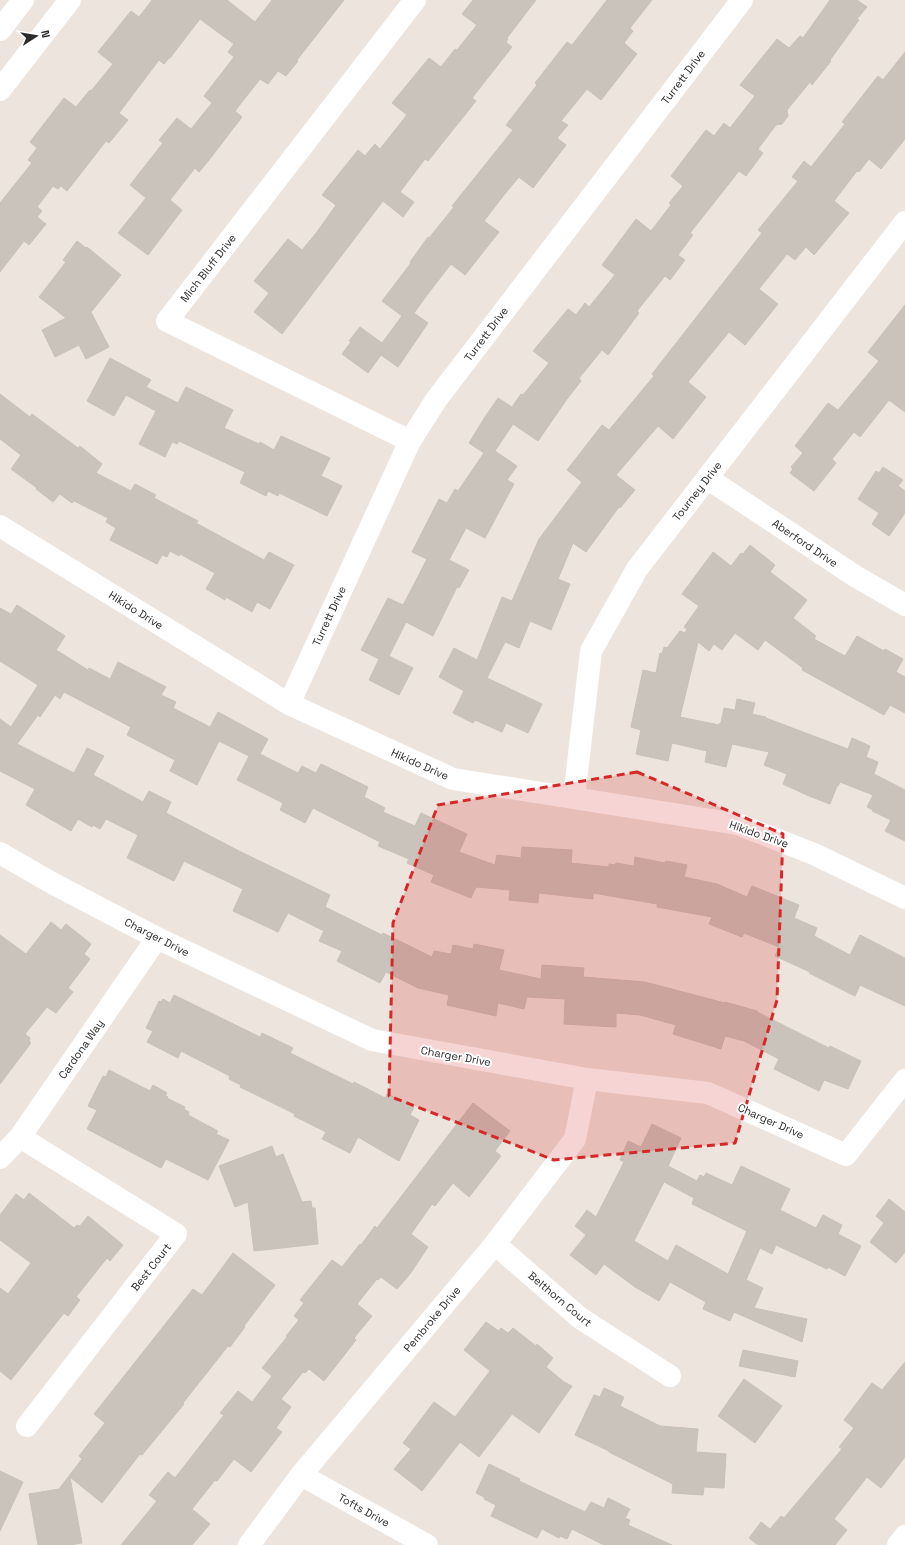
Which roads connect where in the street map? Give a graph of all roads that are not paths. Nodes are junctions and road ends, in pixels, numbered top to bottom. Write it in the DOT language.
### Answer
graph roads {
  1 [pos="23,0"];
  2 [pos="70,0"];
  3 [pos="414,0"];
  4 [pos="742,0"];
  5 [pos="0,30"];
  6 [pos="0,90"];
  7 [pos="905,222"];
  8 [pos="410,441"];
  9 [pos="707,478"];
  10 [pos="0,526"];
  11 [pos="905,605"];
  12 [pos="289,704"];
  13 [pos="574,798"];
  14 [pos="0,853"];
  15 [pos="905,898"];
  16 [pos="157,938"];
  17 [pos="587,1079"];
  18 [pos="905,1080"];
  19 [pos="20,1138"];
  20 [pos="0,1158"];
  21 [pos="495,1244"];
  22 [pos="670,1376"];
  23 [pos="27,1426"];
  24 [pos="301,1475"];
  25 [pos="905,1536"];
  26 [pos="249,1545"];
  27 [pos="427,1545"];
  28 [pos="898,1545"];
  1 -- 5 [label="street"];
  2 -- 6 [label="street"];
  3 -- 8 [label="street, Mich Bluff Drive"];
  4 -- 8 [label="street, Turrett Drive"];
  7 -- 9 [label="street, Tourney Drive"];
  8 -- 12 [label="street, Turrett Drive"];
  9 -- 11 [label="street, Aberford Drive"];
  9 -- 13 [label="street, Tourney Drive"];
  10 -- 12 [label="street, Hikido Drive"];
  12 -- 13 [label="street, Hikido Drive"];
  13 -- 15 [label="street, Hikido Drive"];
  14 -- 16 [label="street, Charger Drive"];
  16 -- 17 [label="street, Charger Drive"];
  16 -- 19 [label="street, Cardona Way"];
  17 -- 18 [label="street, Charger Drive"];
  17 -- 21 [label="street, Pembroke Drive"];
  19 -- 20 [label="street, Cardona Way"];
  19 -- 23 [label="street, Best Court"];
  21 -- 22 [label="street, Belthorn Court"];
  21 -- 24 [label="street, Pembroke Drive"];
  24 -- 26 [label="street, Pembroke Drive"];
  24 -- 27 [label="street, Tofts Drive"];
  25 -- 28 [label="street"];
}
